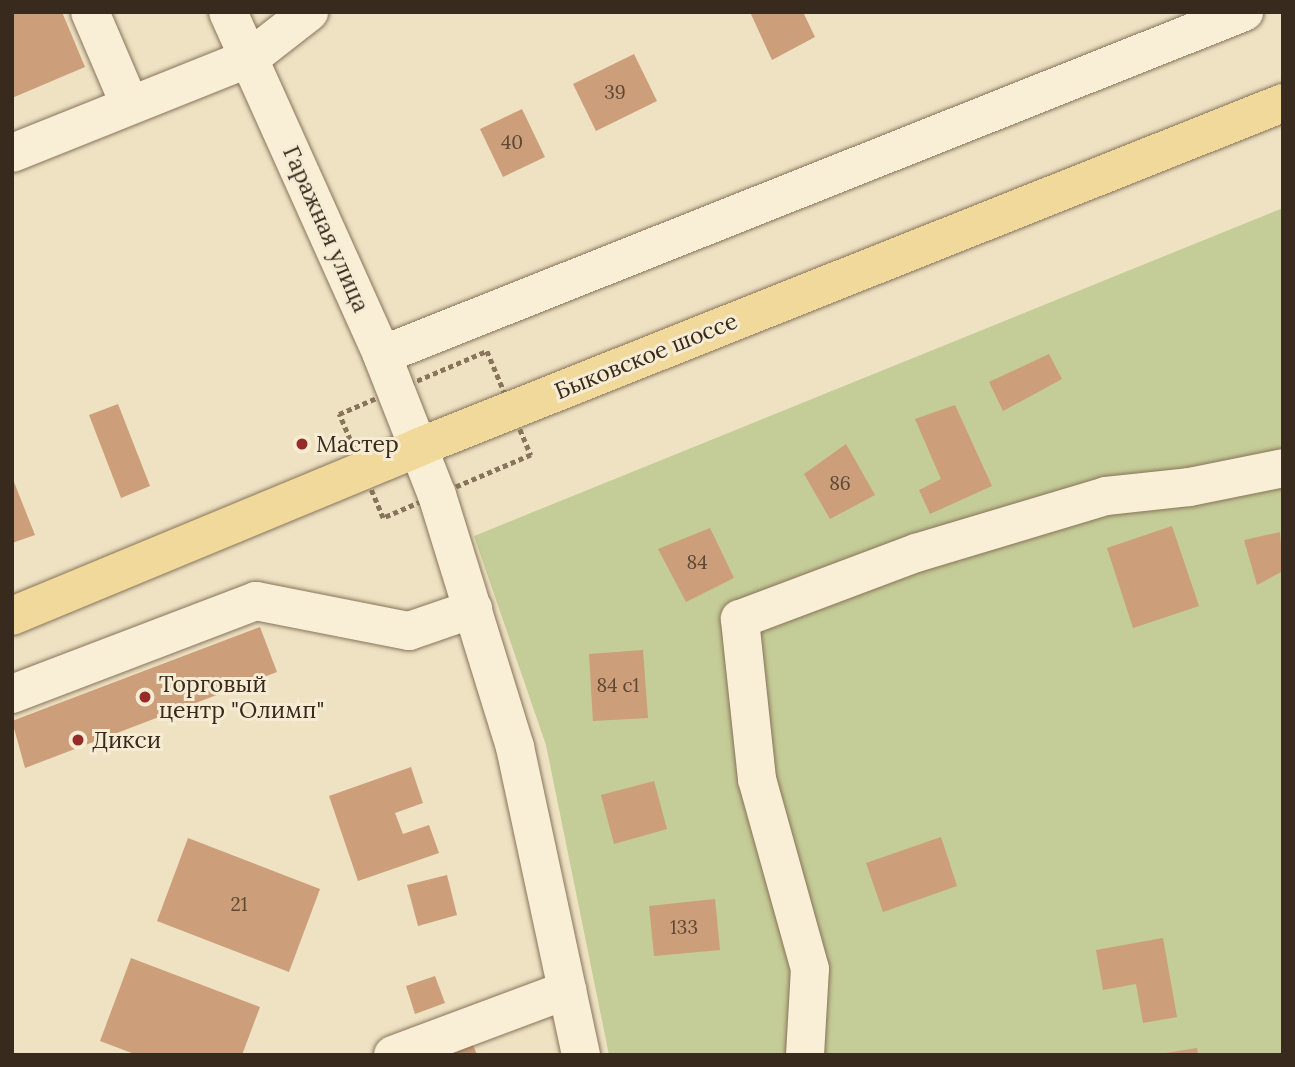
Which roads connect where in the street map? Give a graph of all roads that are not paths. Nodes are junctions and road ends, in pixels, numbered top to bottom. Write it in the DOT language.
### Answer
graph roads {
  1 [pos="90,12"];
  2 [pos="229,12"];
  3 [pos="309,12"];
  4 [pos="1244,12"];
  5 [pos="250,58"];
  6 [pos="129,103"];
  7 [pos="1283,103"];
  8 [pos="12,153"];
  9 [pos="382,355"];
  10 [pos="419,447"];
  11 [pos="1283,468"];
  12 [pos="472,609"];
  13 [pos="12,616"];
  14 [pos="12,694"];
  15 [pos="567,990"];
  16 [pos="393,1055"];
  17 [pos="581,1055"];
  18 [pos="804,1055"];
  1 -- 6 [label="street"];
  2 -- 5 [label="street, Гаражная улица"];
  3 -- 5 [label="street"];
  4 -- 9 [label="street"];
  5 -- 6 [label="street"];
  5 -- 9 [label="street, Гаражная улица"];
  6 -- 8 [label="street"];
  7 -- 10 [label="main road, Быковское шоссе"];
  9 -- 10 [label="street, Гаражная улица"];
  10 -- 12 [label="street, Гаражная улица"];
  10 -- 13 [label="main road, Быковское шоссе"];
  11 -- 18 [label="street"];
  12 -- 14 [label="street"];
  12 -- 15 [label="street, Гаражная улица"];
  15 -- 16 [label="street"];
  15 -- 17 [label="street, Гаражная улица"];
}
